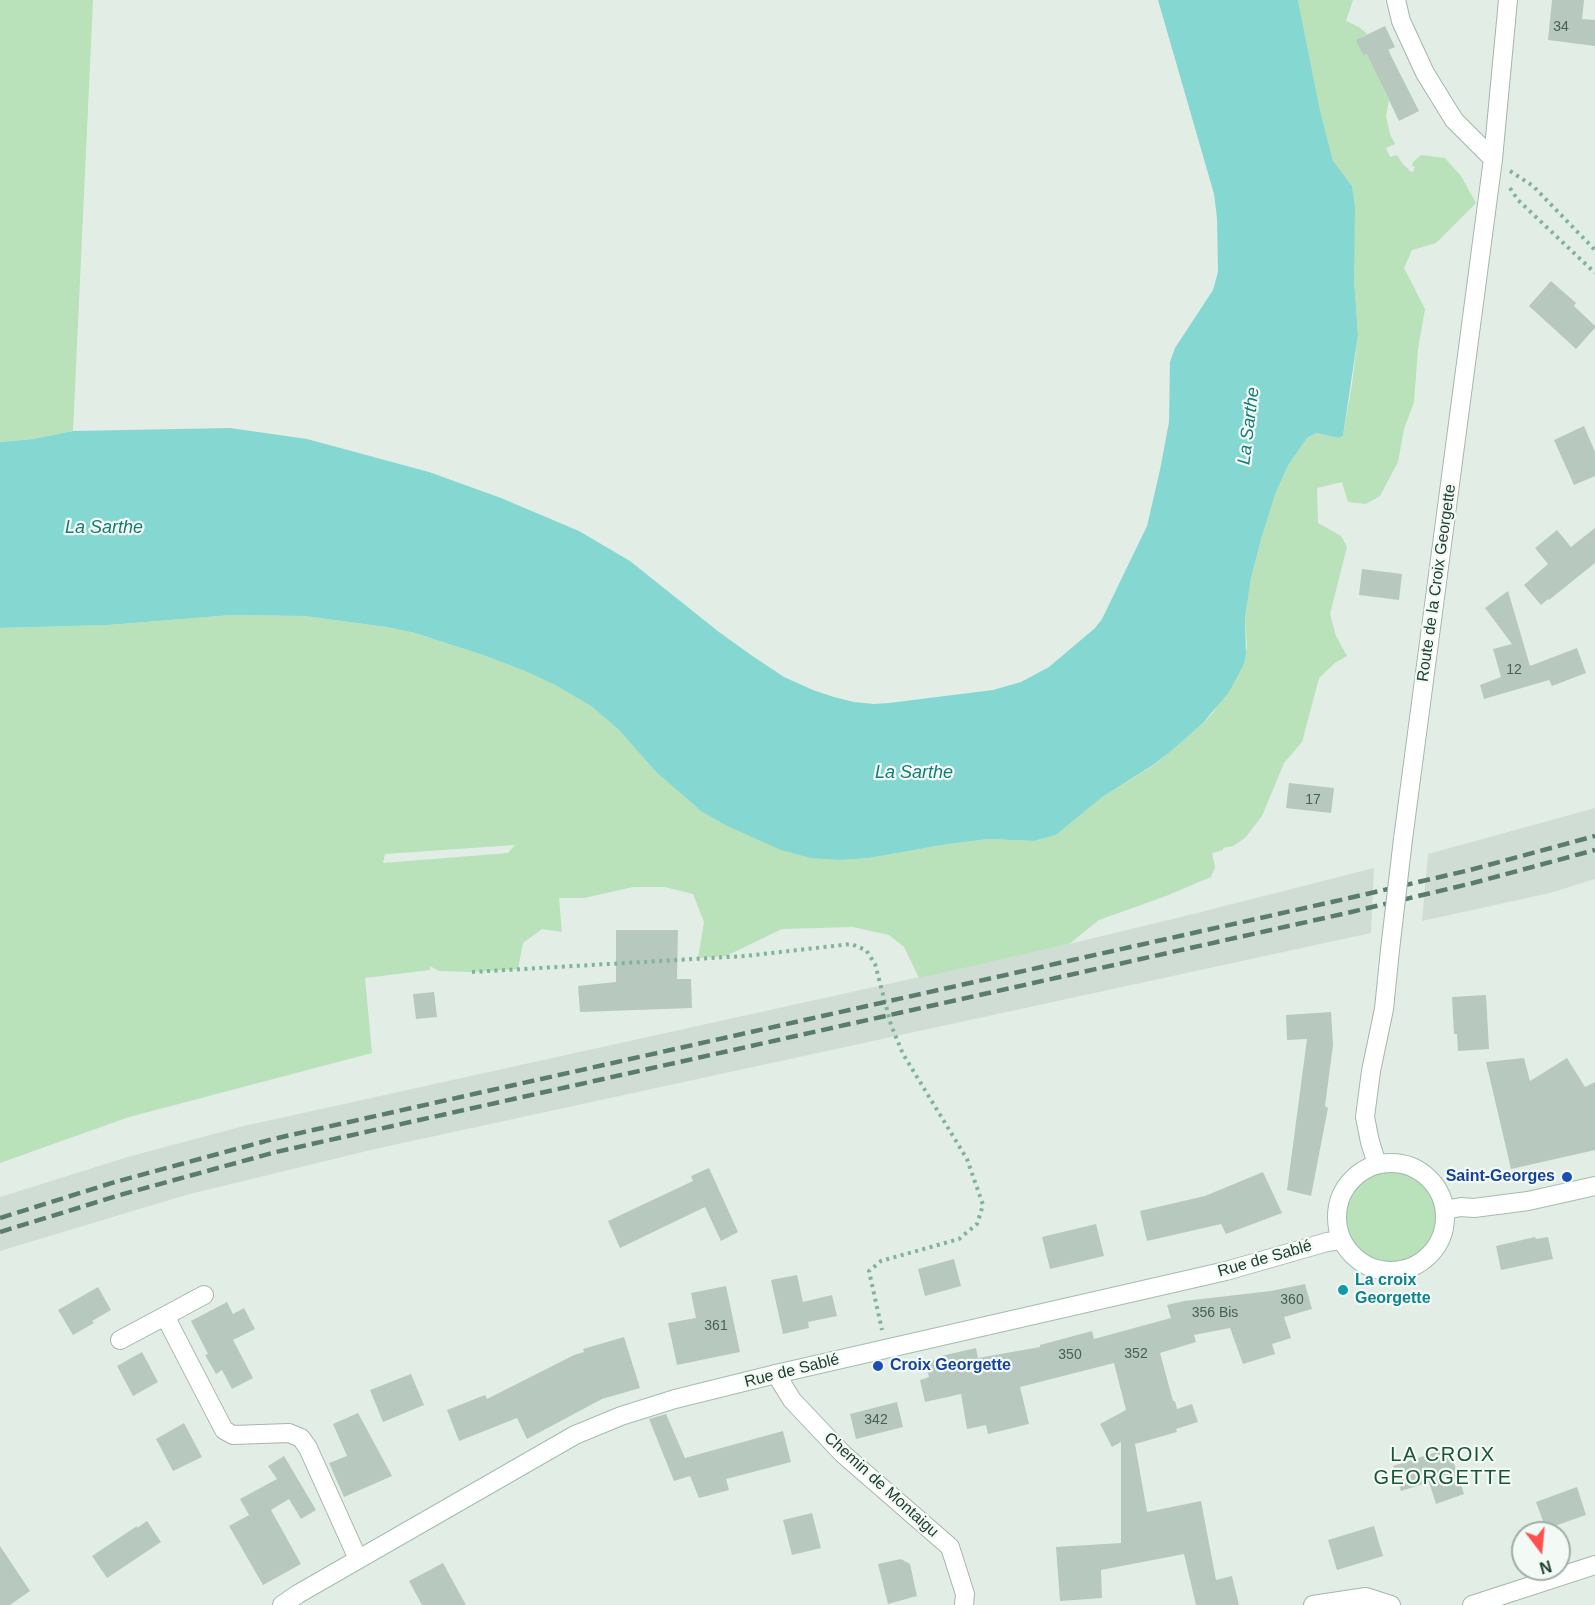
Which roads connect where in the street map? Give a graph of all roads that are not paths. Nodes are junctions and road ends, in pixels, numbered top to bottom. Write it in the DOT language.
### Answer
graph roads {
  1 [pos="1396,0"];
  2 [pos="1508,0"];
  3 [pos="1493,159"];
  4 [pos="1377,1164"];
  5 [pos="1595,1186"];
  6 [pos="1445,1210"];
  7 [pos="1341,1240"];
  8 [pos="204,1295"];
  9 [pos="165,1316"];
  10 [pos="120,1340"];
  11 [pos="776,1374"];
  12 [pos="358,1559"];
  13 [pos="1595,1565"];
  14 [pos="282,1605"];
  15 [pos="964,1605"];
  16 [pos="1313,1605"];
  17 [pos="1391,1605"];
  18 [pos="1472,1605"];
  1 -- 3 [label="street"];
  2 -- 3 [label="street, Route de la Croix Georgette"];
  3 -- 4 [label="street, Route de la Croix Georgette, bridge"];
  4 -- 6 [label="street"];
  4 -- 7 [label="street"];
  5 -- 6 [label="street"];
  6 -- 7 [label="street"];
  7 -- 11 [label="street, Rue de Sablé"];
  8 -- 9 [label="street"];
  9 -- 10 [label="street"];
  9 -- 12 [label="street"];
  11 -- 12 [label="street, Rue de Sablé"];
  11 -- 15 [label="street, Chemin de Montaigu"];
  12 -- 14 [label="street, Rue de Sablé"];
  13 -- 18 [label="street"];
  16 -- 17 [label="street"];
}
